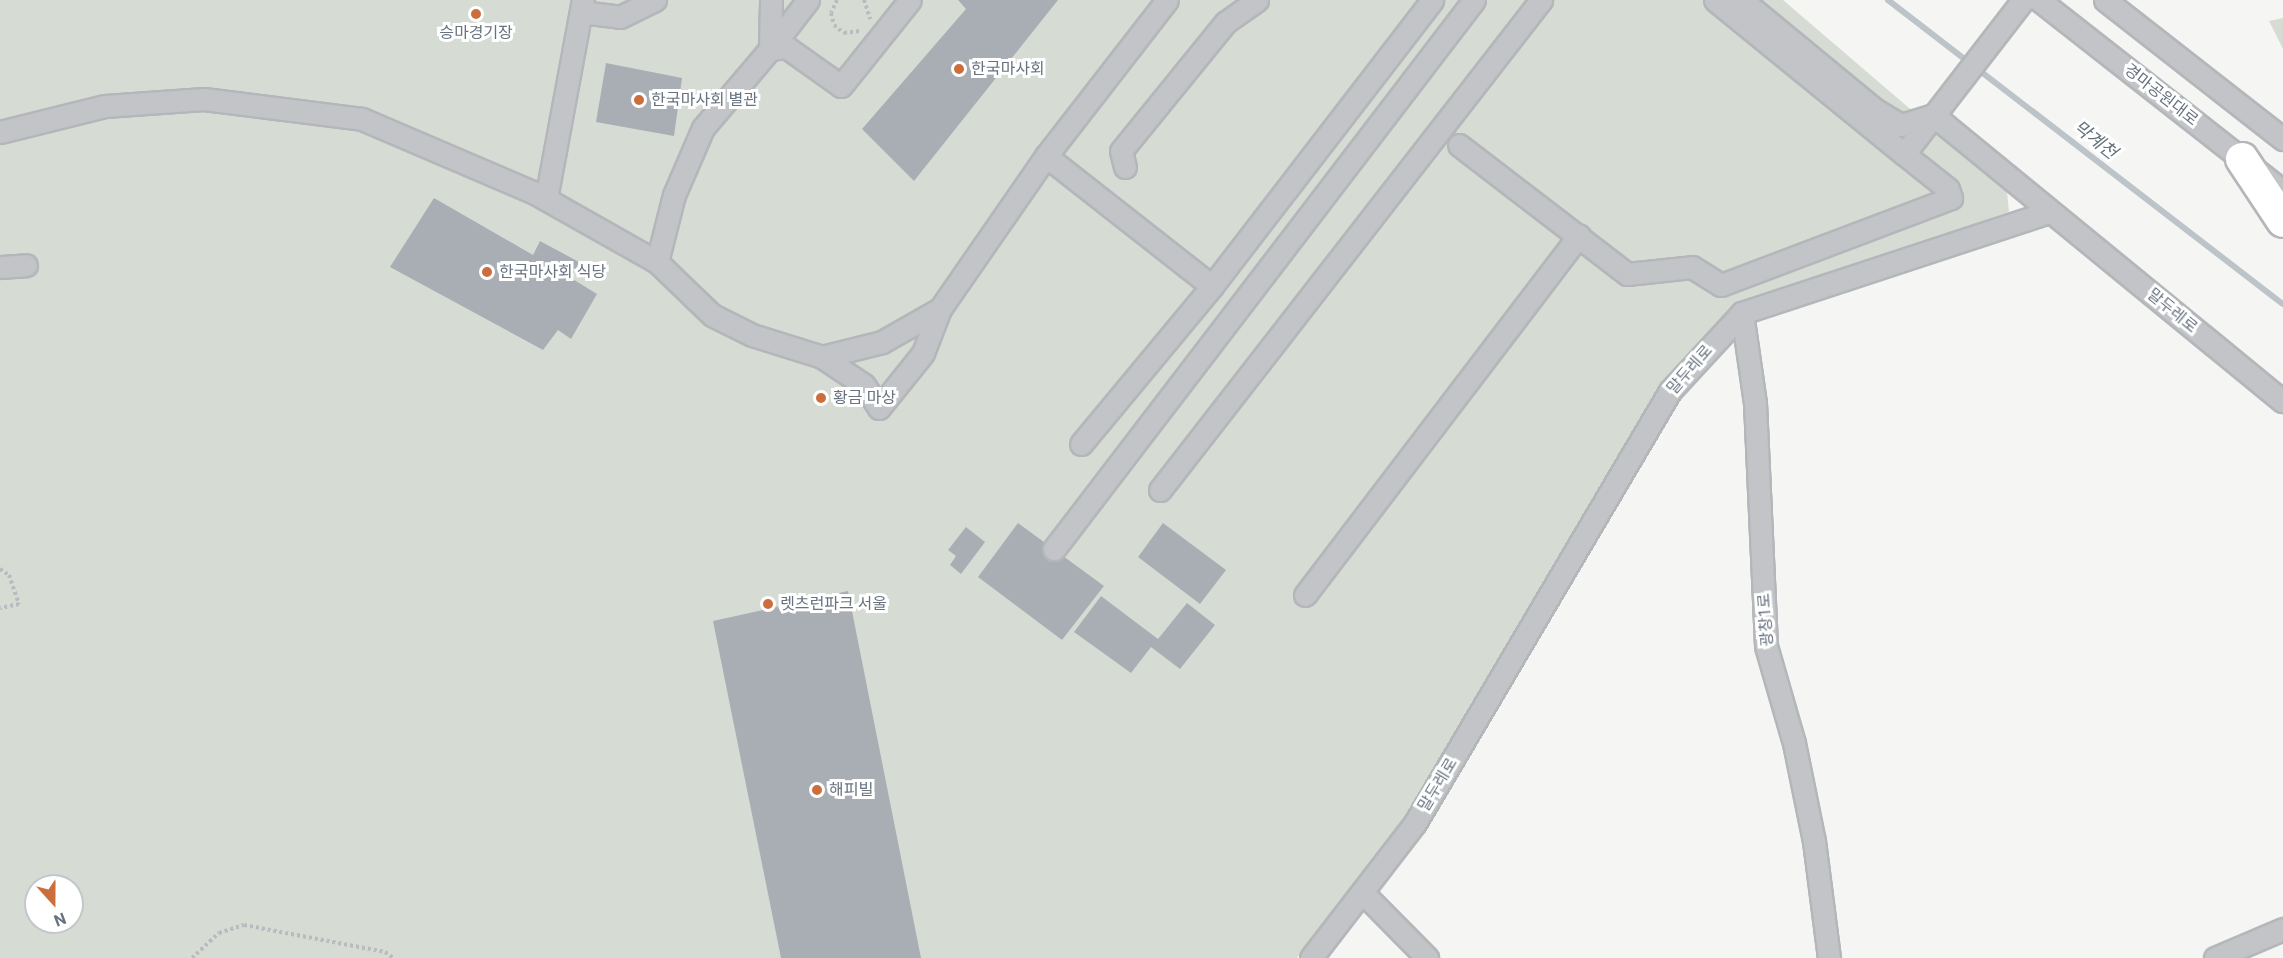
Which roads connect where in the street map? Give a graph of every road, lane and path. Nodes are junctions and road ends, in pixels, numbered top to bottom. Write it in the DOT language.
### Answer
graph roads {
  1 [pos="655,0"];
  2 [pos="771,0"];
  3 [pos="808,0"];
  4 [pos="836,0"];
  5 [pos="864,0"];
  6 [pos="910,0"];
  7 [pos="1167,0"];
  8 [pos="1257,0"];
  9 [pos="1432,0"];
  10 [pos="1474,0"];
  11 [pos="1541,0"];
  12 [pos="1715,0"];
  13 [pos="1742,0"];
  14 [pos="2023,0"];
  15 [pos="2039,0"];
  16 [pos="2105,0"];
  17 [pos="582,6"];
  18 [pos="770,49"];
  19 [pos="1939,107"];
  20 [pos="0,132"];
  21 [pos="2283,139"];
  22 [pos="1459,145"];
  23 [pos="1904,154"];
  24 [pos="1046,156"];
  25 [pos="2242,159"];
  26 [pos="1125,167"];
  27 [pos="2283,191"];
  28 [pos="546,199"];
  29 [pos="2049,212"];
  30 [pos="2283,221"];
  31 [pos="1579,236"];
  32 [pos="657,262"];
  33 [pos="26,266"];
  34 [pos="0,267"];
  35 [pos="1212,285"];
  36 [pos="940,309"];
  37 [pos="1742,313"];
  38 [pos="822,357"];
  39 [pos="2283,401"];
  40 [pos="1081,444"];
  41 [pos="1160,490"];
  42 [pos="1054,549"];
  43 [pos="0,569"];
  44 [pos="1305,595"];
  45 [pos="0,608"];
  46 [pos="1362,892"];
  47 [pos="2283,929"];
  48 [pos="192,958"];
  49 [pos="394,958"];
  50 [pos="1311,958"];
  51 [pos="1427,958"];
  52 [pos="1829,958"];
  53 [pos="2215,958"];
  1 -- 17 [label="street"];
  2 -- 18 [label="street"];
  3 -- 18 [label="street"];
  4 -- 5 [label="path"];
  6 -- 18 [label="street"];
  7 -- 24 [label="street"];
  8 -- 26 [label="street"];
  9 -- 35 [label="street"];
  10 -- 42 [label="street"];
  11 -- 41 [label="street"];
  12 -- 23 [label="street"];
  13 -- 19 [label="street"];
  14 -- 19 [label="street"];
  15 -- 25 [label="street, 경마공원대로"];
  16 -- 21 [label="street"];
  17 -- 28 [label="street"];
  18 -- 32 [label="street"];
  19 -- 23 [label="street"];
  19 -- 29 [label="street"];
  20 -- 28 [label="street"];
  22 -- 31 [label="street"];
  23 -- 31 [label="street"];
  24 -- 35 [label="street"];
  24 -- 36 [label="street"];
  25 -- 27 [label="street, 경마공원대로"];
  25 -- 30 [label="highway"];
  28 -- 32 [label="street"];
  29 -- 37 [label="street, 말두레로"];
  29 -- 39 [label="street, 말두레로"];
  31 -- 44 [label="street"];
  32 -- 38 [label="street"];
  33 -- 34 [label="street"];
  35 -- 40 [label="street"];
  36 -- 38 [label="street"];
  36 -- 38 [label="street"];
  37 -- 46 [label="street, 말두레로"];
  37 -- 52 [label="street, 광창1로"];
  43 -- 45 [label="path"];
  46 -- 50 [label="street, 말두레로"];
  46 -- 51 [label="street"];
  47 -- 53 [label="street"];
  48 -- 49 [label="path"];
}
